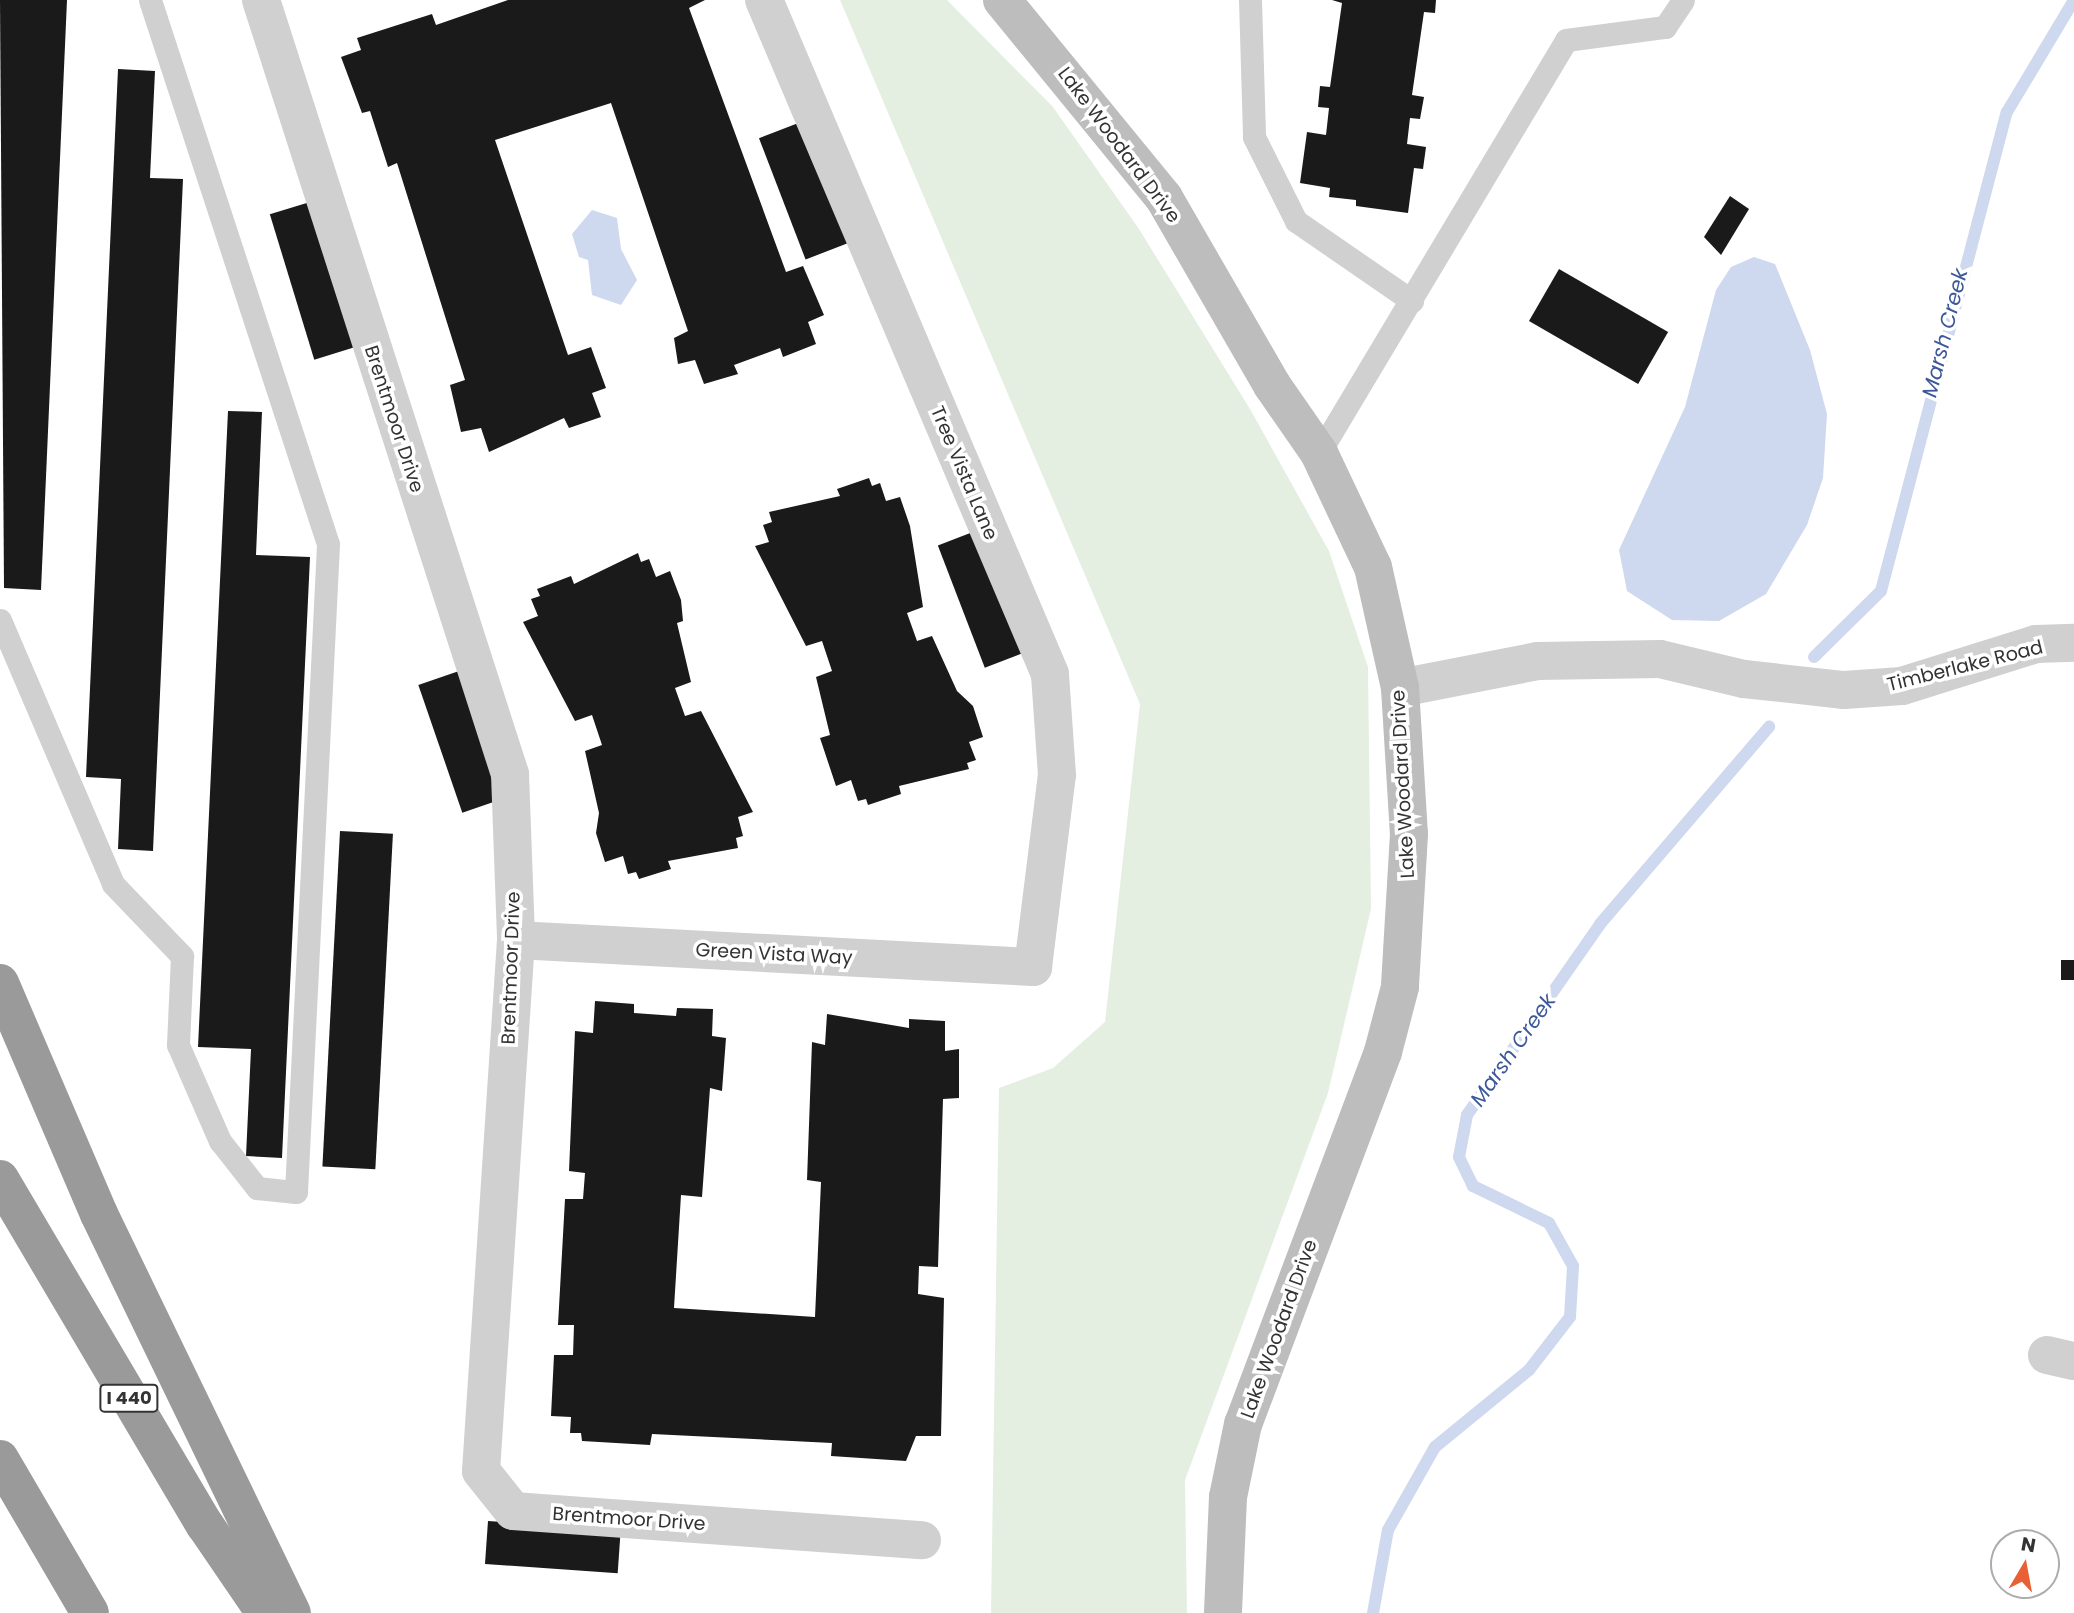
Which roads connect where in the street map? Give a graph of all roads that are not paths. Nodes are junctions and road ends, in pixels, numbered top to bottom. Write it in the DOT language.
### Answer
graph roads {
  1 [pos="150,0"];
  2 [pos="261,0"];
  3 [pos="764,0"];
  4 [pos="1002,0"];
  5 [pos="1250,0"];
  6 [pos="1683,0"];
  7 [pos="1412,301"];
  8 [pos="1319,453"];
  9 [pos="0,620"];
  10 [pos="2074,643"];
  11 [pos="1400,688"];
  12 [pos="516,940"];
  13 [pos="1033,967"];
  14 [pos="0,983"];
  15 [pos="0,1179"];
  16 [pos="0,1459"];
  17 [pos="0,1508"];
  18 [pos="922,1540"];
  19 [pos="77,1613"];
  20 [pos="90,1613"];
  21 [pos="265,1613"];
  22 [pos="292,1613"];
  23 [pos="1223,1613"];
  1 -- 9 [label="lane"];
  2 -- 12 [label="street, Brentmoor Drive"];
  3 -- 13 [label="street, Tree Vista Lane"];
  4 -- 8 [label="street, Lake Woodard Drive"];
  5 -- 7 [label="lane"];
  6 -- 7 [label="lane"];
  7 -- 8 [label="lane"];
  8 -- 11 [label="street, Lake Woodard Drive"];
  10 -- 11 [label="street, Timberlake Road"];
  11 -- 23 [label="street, Lake Woodard Drive"];
  12 -- 13 [label="street, Green Vista Way"];
  12 -- 18 [label="street, Brentmoor Drive"];
  14 -- 22 [label="highway"];
  15 -- 21 [label="highway, I 440"];
  16 -- 20 [label="highway"];
  17 -- 19 [label="highway"];
}
